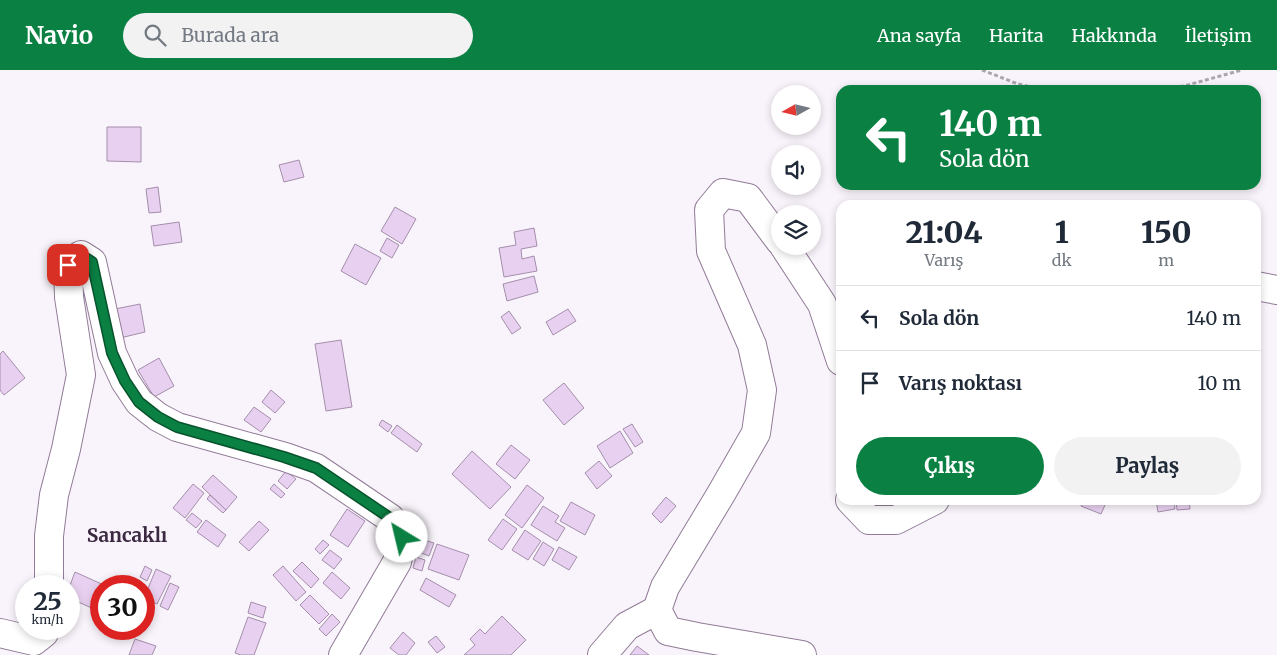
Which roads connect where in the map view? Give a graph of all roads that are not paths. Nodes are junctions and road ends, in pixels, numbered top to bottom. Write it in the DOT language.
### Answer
graph roads {
  1 [pos="771,229"];
  2 [pos="790,255"];
  3 [pos="1261,287"];
  4 [pos="1277,290"];
  5 [pos="836,346"];
  6 [pos="855,505"];
  7 [pos="925,505"];
  8 [pos="49,575"];
  9 [pos="657,610"];
  10 [pos="0,633"];
  11 [pos="40,642"];
  12 [pos="343,655"];
  13 [pos="602,655"];
  14 [pos="802,655"];
  1 -- 9 [label="street"];
  2 -- 5 [label="street"];
  3 -- 4 [label="street"];
  6 -- 7 [label="street"];
  8 -- 12 [label="street"];
  9 -- 13 [label="street"];
  9 -- 14 [label="street"];
  10 -- 11 [label="street"];
}
